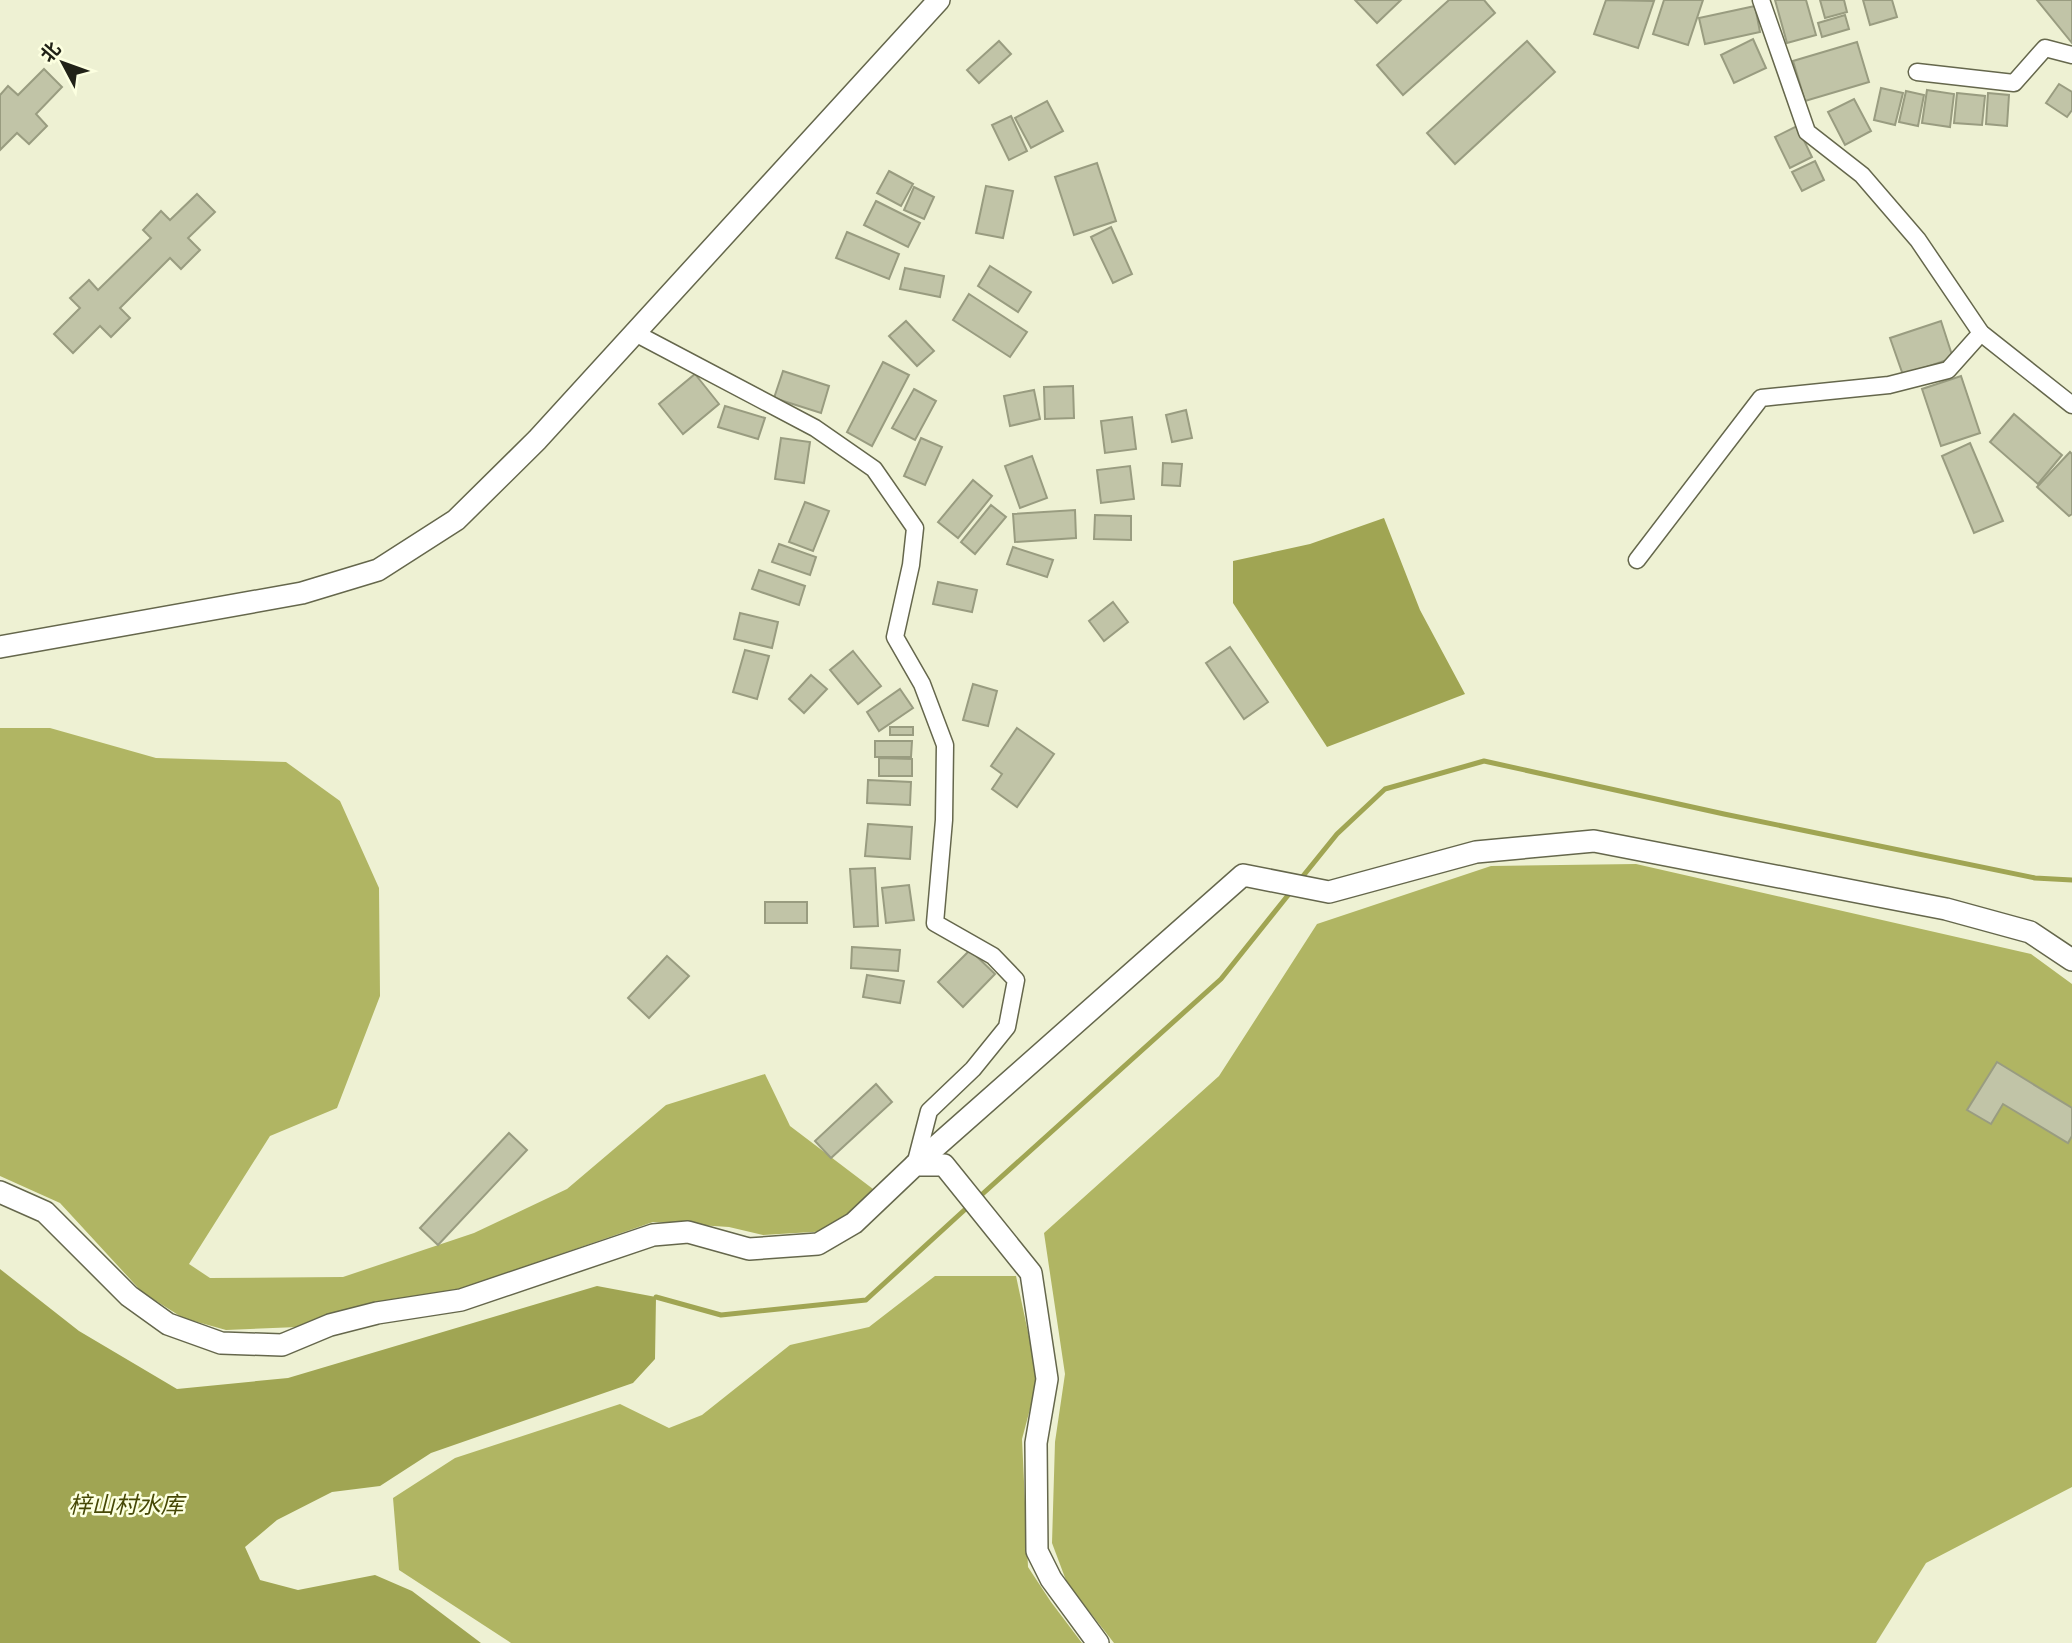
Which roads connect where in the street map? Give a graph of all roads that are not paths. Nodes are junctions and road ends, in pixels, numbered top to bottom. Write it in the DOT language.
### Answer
graph roads {
  1 [pos="939,0"];
  2 [pos="1761,0"];
  3 [pos="2072,55"];
  4 [pos="1917,72"];
  5 [pos="635,333"];
  6 [pos="1981,333"];
  7 [pos="2072,405"];
  8 [pos="1637,560"];
  9 [pos="0,647"];
  10 [pos="2072,960"];
  11 [pos="915,1165"];
  12 [pos="0,1192"];
  13 [pos="1098,1643"];
  1 -- 5 [label="street"];
  2 -- 6 [label="street"];
  3 -- 4 [label="street"];
  5 -- 9 [label="street"];
  5 -- 11 [label="street"];
  6 -- 7 [label="street"];
  6 -- 8 [label="street"];
  10 -- 11 [label="street"];
  11 -- 12 [label="street"];
  11 -- 13 [label="street"];
}
